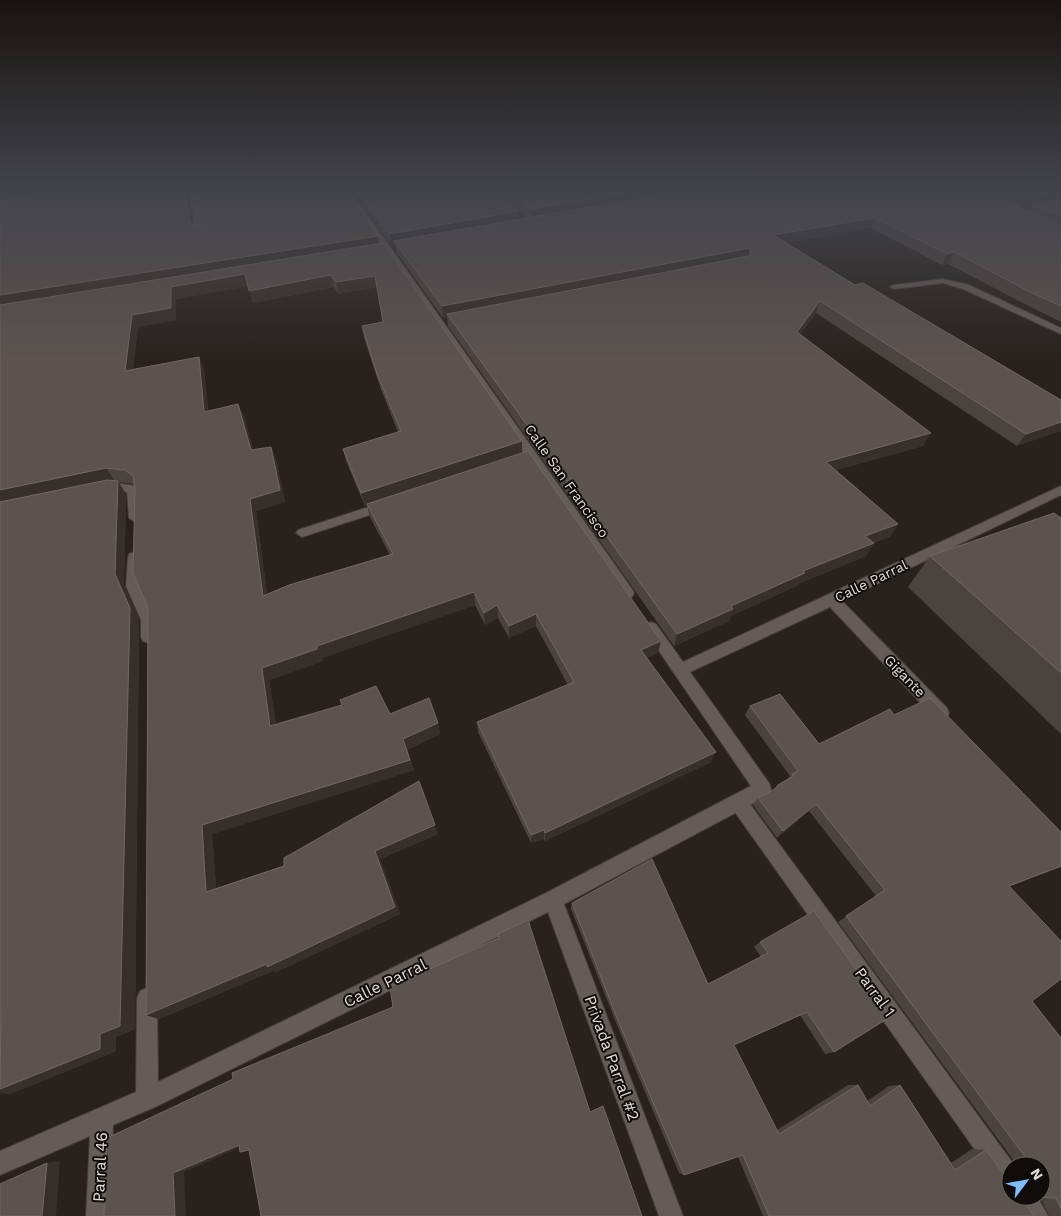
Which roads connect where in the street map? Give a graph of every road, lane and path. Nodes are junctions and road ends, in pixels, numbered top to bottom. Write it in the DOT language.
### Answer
graph roads {
  1 [pos="387,247"];
  2 [pos="894,287"];
  3 [pos="1061,331"];
  4 [pos="1061,490"];
  5 [pos="96,491"];
  6 [pos="394,503"];
  7 [pos="302,533"];
  8 [pos="832,600"];
  9 [pos="635,604"];
  10 [pos="646,621"];
  11 [pos="148,650"];
  12 [pos="680,670"];
  13 [pos="950,723"];
  14 [pos="738,802"];
  15 [pos="553,900"];
  16 [pos="147,979"];
  17 [pos="147,1099"];
  18 [pos="102,1119"];
  19 [pos="0,1163"];
  20 [pos="1001,1167"];
  21 [pos="98,1216"];
  22 [pos="671,1216"];
  1 -- 9 [label="street, Calle San Francisco"];
  2 -- 3 [label="street"];
  4 -- 8 [label="street, Calle Parral"];
  5 -- 11 [label="street"];
  6 -- 7 [label="street"];
  8 -- 12 [label="street, Calle Parral"];
  8 -- 13 [label="street, Gigante"];
  10 -- 12 [label="street"];
  12 -- 14 [label="street, Calle Parral"];
  14 -- 15 [label="street, Calle Parral"];
  14 -- 20 [label="street, Parral 1"];
  15 -- 17 [label="street, Calle Parral"];
  15 -- 22 [label="street, Privada Parral #2"];
  16 -- 17 [label="street"];
  17 -- 18 [label="street, Calle Parral"];
  18 -- 19 [label="street, Calle Parral"];
  18 -- 21 [label="street, Parral 46"];
}
